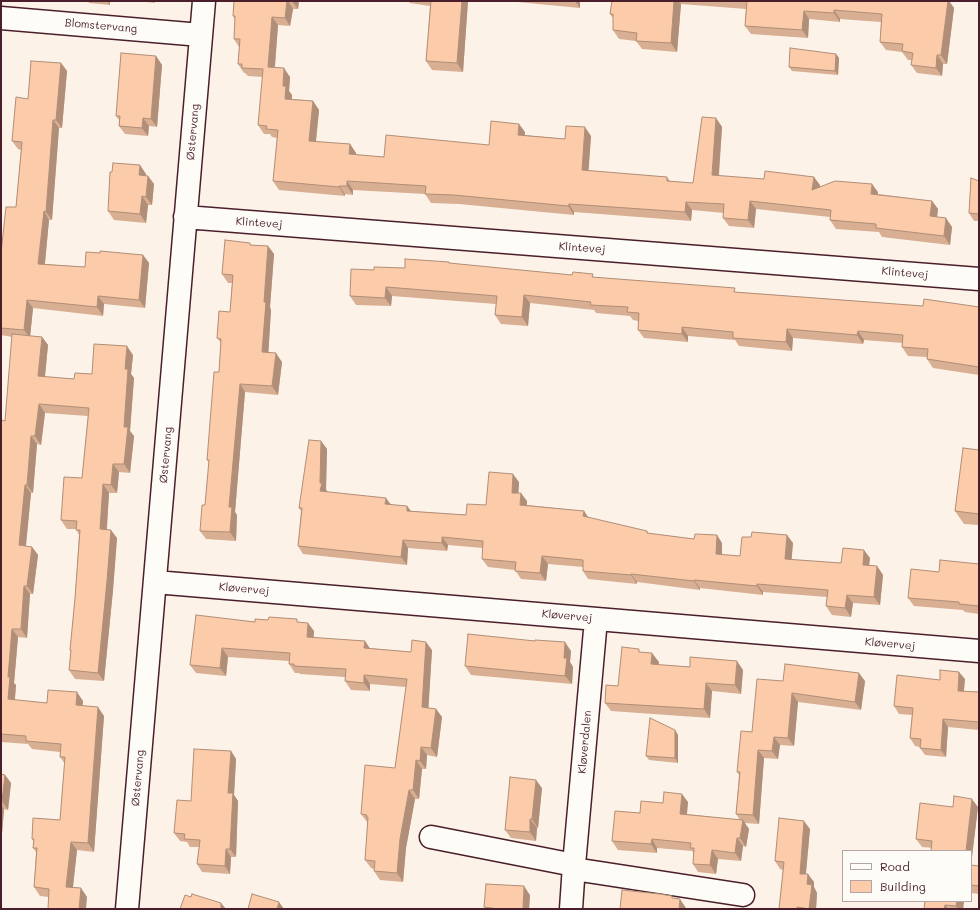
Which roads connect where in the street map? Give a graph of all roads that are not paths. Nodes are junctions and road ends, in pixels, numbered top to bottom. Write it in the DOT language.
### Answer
graph roads {
  1 [pos="204,1"];
  2 [pos="1,18"];
  3 [pos="201,35"];
  4 [pos="185,217"];
  5 [pos="979,279"];
  6 [pos="155,582"];
  7 [pos="596,619"];
  8 [pos="979,651"];
  9 [pos="431,837"];
  10 [pos="574,867"];
  11 [pos="743,895"];
  12 [pos="127,909"];
  13 [pos="571,909"];
  1 -- 3 [label="street, Østervang"];
  2 -- 3 [label="street, Blomstervang"];
  3 -- 4 [label="street, Østervang"];
  4 -- 5 [label="street, Klintevej"];
  4 -- 6 [label="street, Østervang"];
  6 -- 7 [label="street, Kløvervej"];
  6 -- 12 [label="street, Østervang"];
  7 -- 8 [label="street, Kløvervej"];
  7 -- 10 [label="street, Kløverdalen"];
  9 -- 10 [label="street"];
  10 -- 11 [label="street"];
  10 -- 13 [label="street, Kløverdalen"];
}
